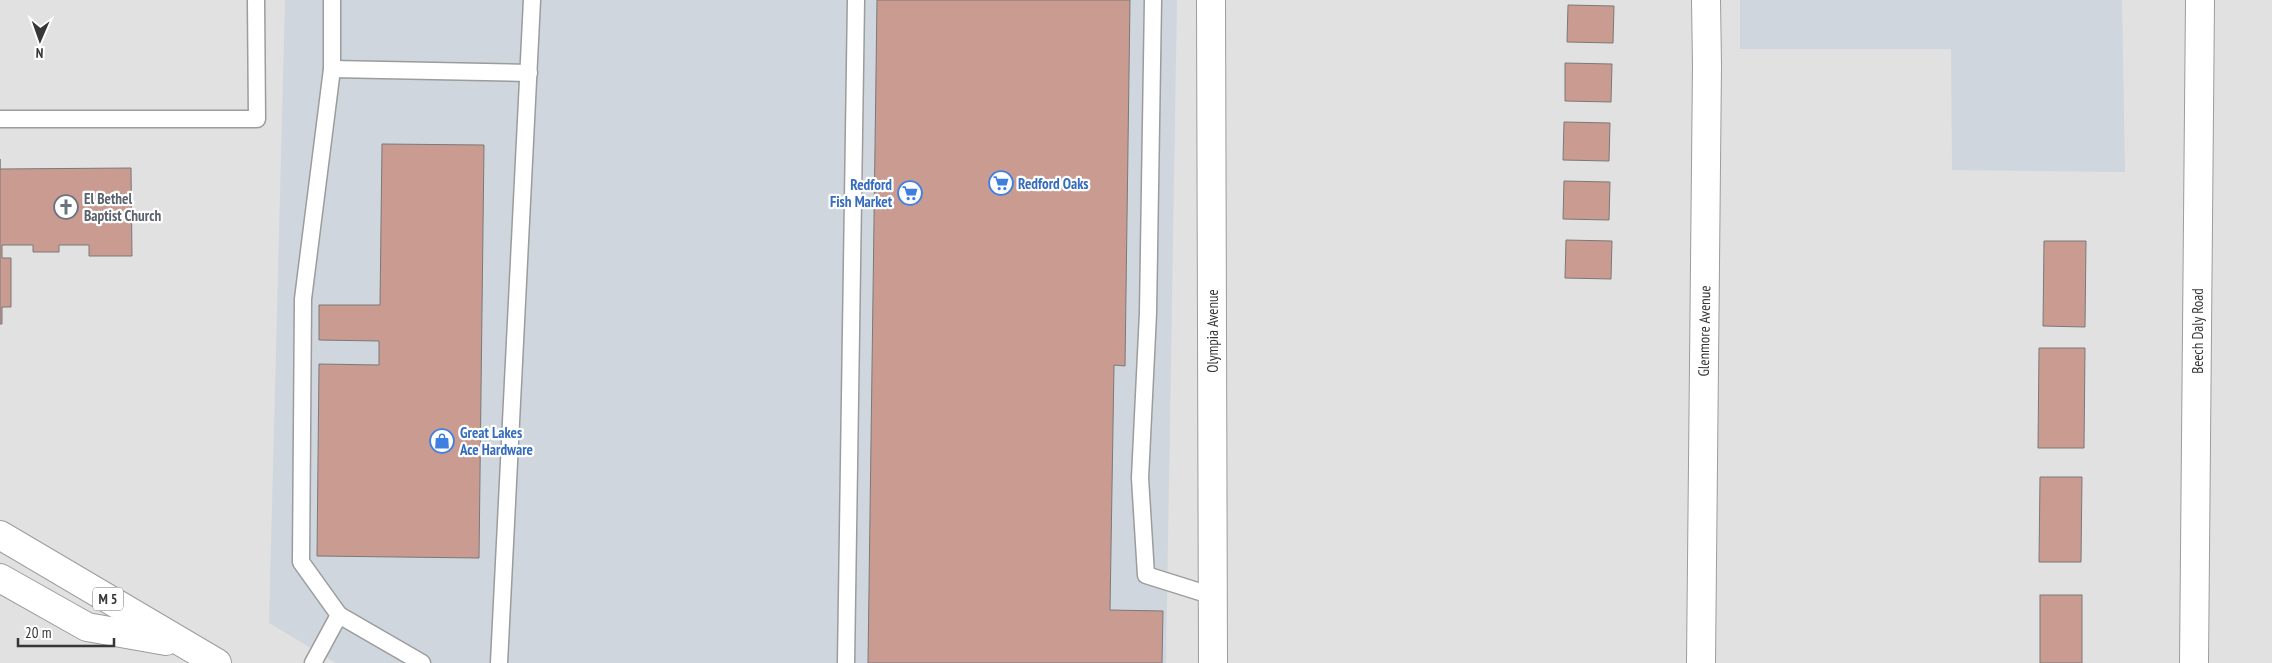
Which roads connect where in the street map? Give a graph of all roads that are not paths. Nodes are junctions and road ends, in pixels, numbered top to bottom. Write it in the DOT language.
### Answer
graph roads {
  1 [pos="256,0"];
  2 [pos="332,0"];
  3 [pos="532,0"];
  4 [pos="856,0"];
  5 [pos="1153,0"];
  6 [pos="1211,0"];
  7 [pos="1706,0"];
  8 [pos="2200,0"];
  9 [pos="332,68"];
  10 [pos="529,73"];
  11 [pos="0,119"];
  12 [pos="0,536"];
  13 [pos="0,578"];
  14 [pos="1213,596"];
  15 [pos="339,615"];
  16 [pos="184,644"];
  17 [pos="217,663"];
  18 [pos="314,663"];
  19 [pos="422,663"];
  20 [pos="498,663"];
  21 [pos="846,663"];
  22 [pos="1213,663"];
  23 [pos="1701,663"];
  24 [pos="2194,663"];
  1 -- 11 [label="lane"];
  2 -- 9 [label="lane"];
  3 -- 10 [label="lane"];
  4 -- 21 [label="lane"];
  5 -- 14 [label="lane"];
  6 -- 14 [label="street, Olympia Avenue"];
  7 -- 23 [label="street, Glenmore Avenue"];
  8 -- 24 [label="street, Beech Daly Road"];
  9 -- 10 [label="lane"];
  9 -- 15 [label="lane"];
  10 -- 20 [label="lane"];
  12 -- 16 [label="street, M 5"];
  13 -- 16 [label="street"];
  14 -- 22 [label="street, Olympia Avenue"];
  15 -- 18 [label="lane"];
  15 -- 19 [label="lane"];
  16 -- 17 [label="street, M 5"];
}
